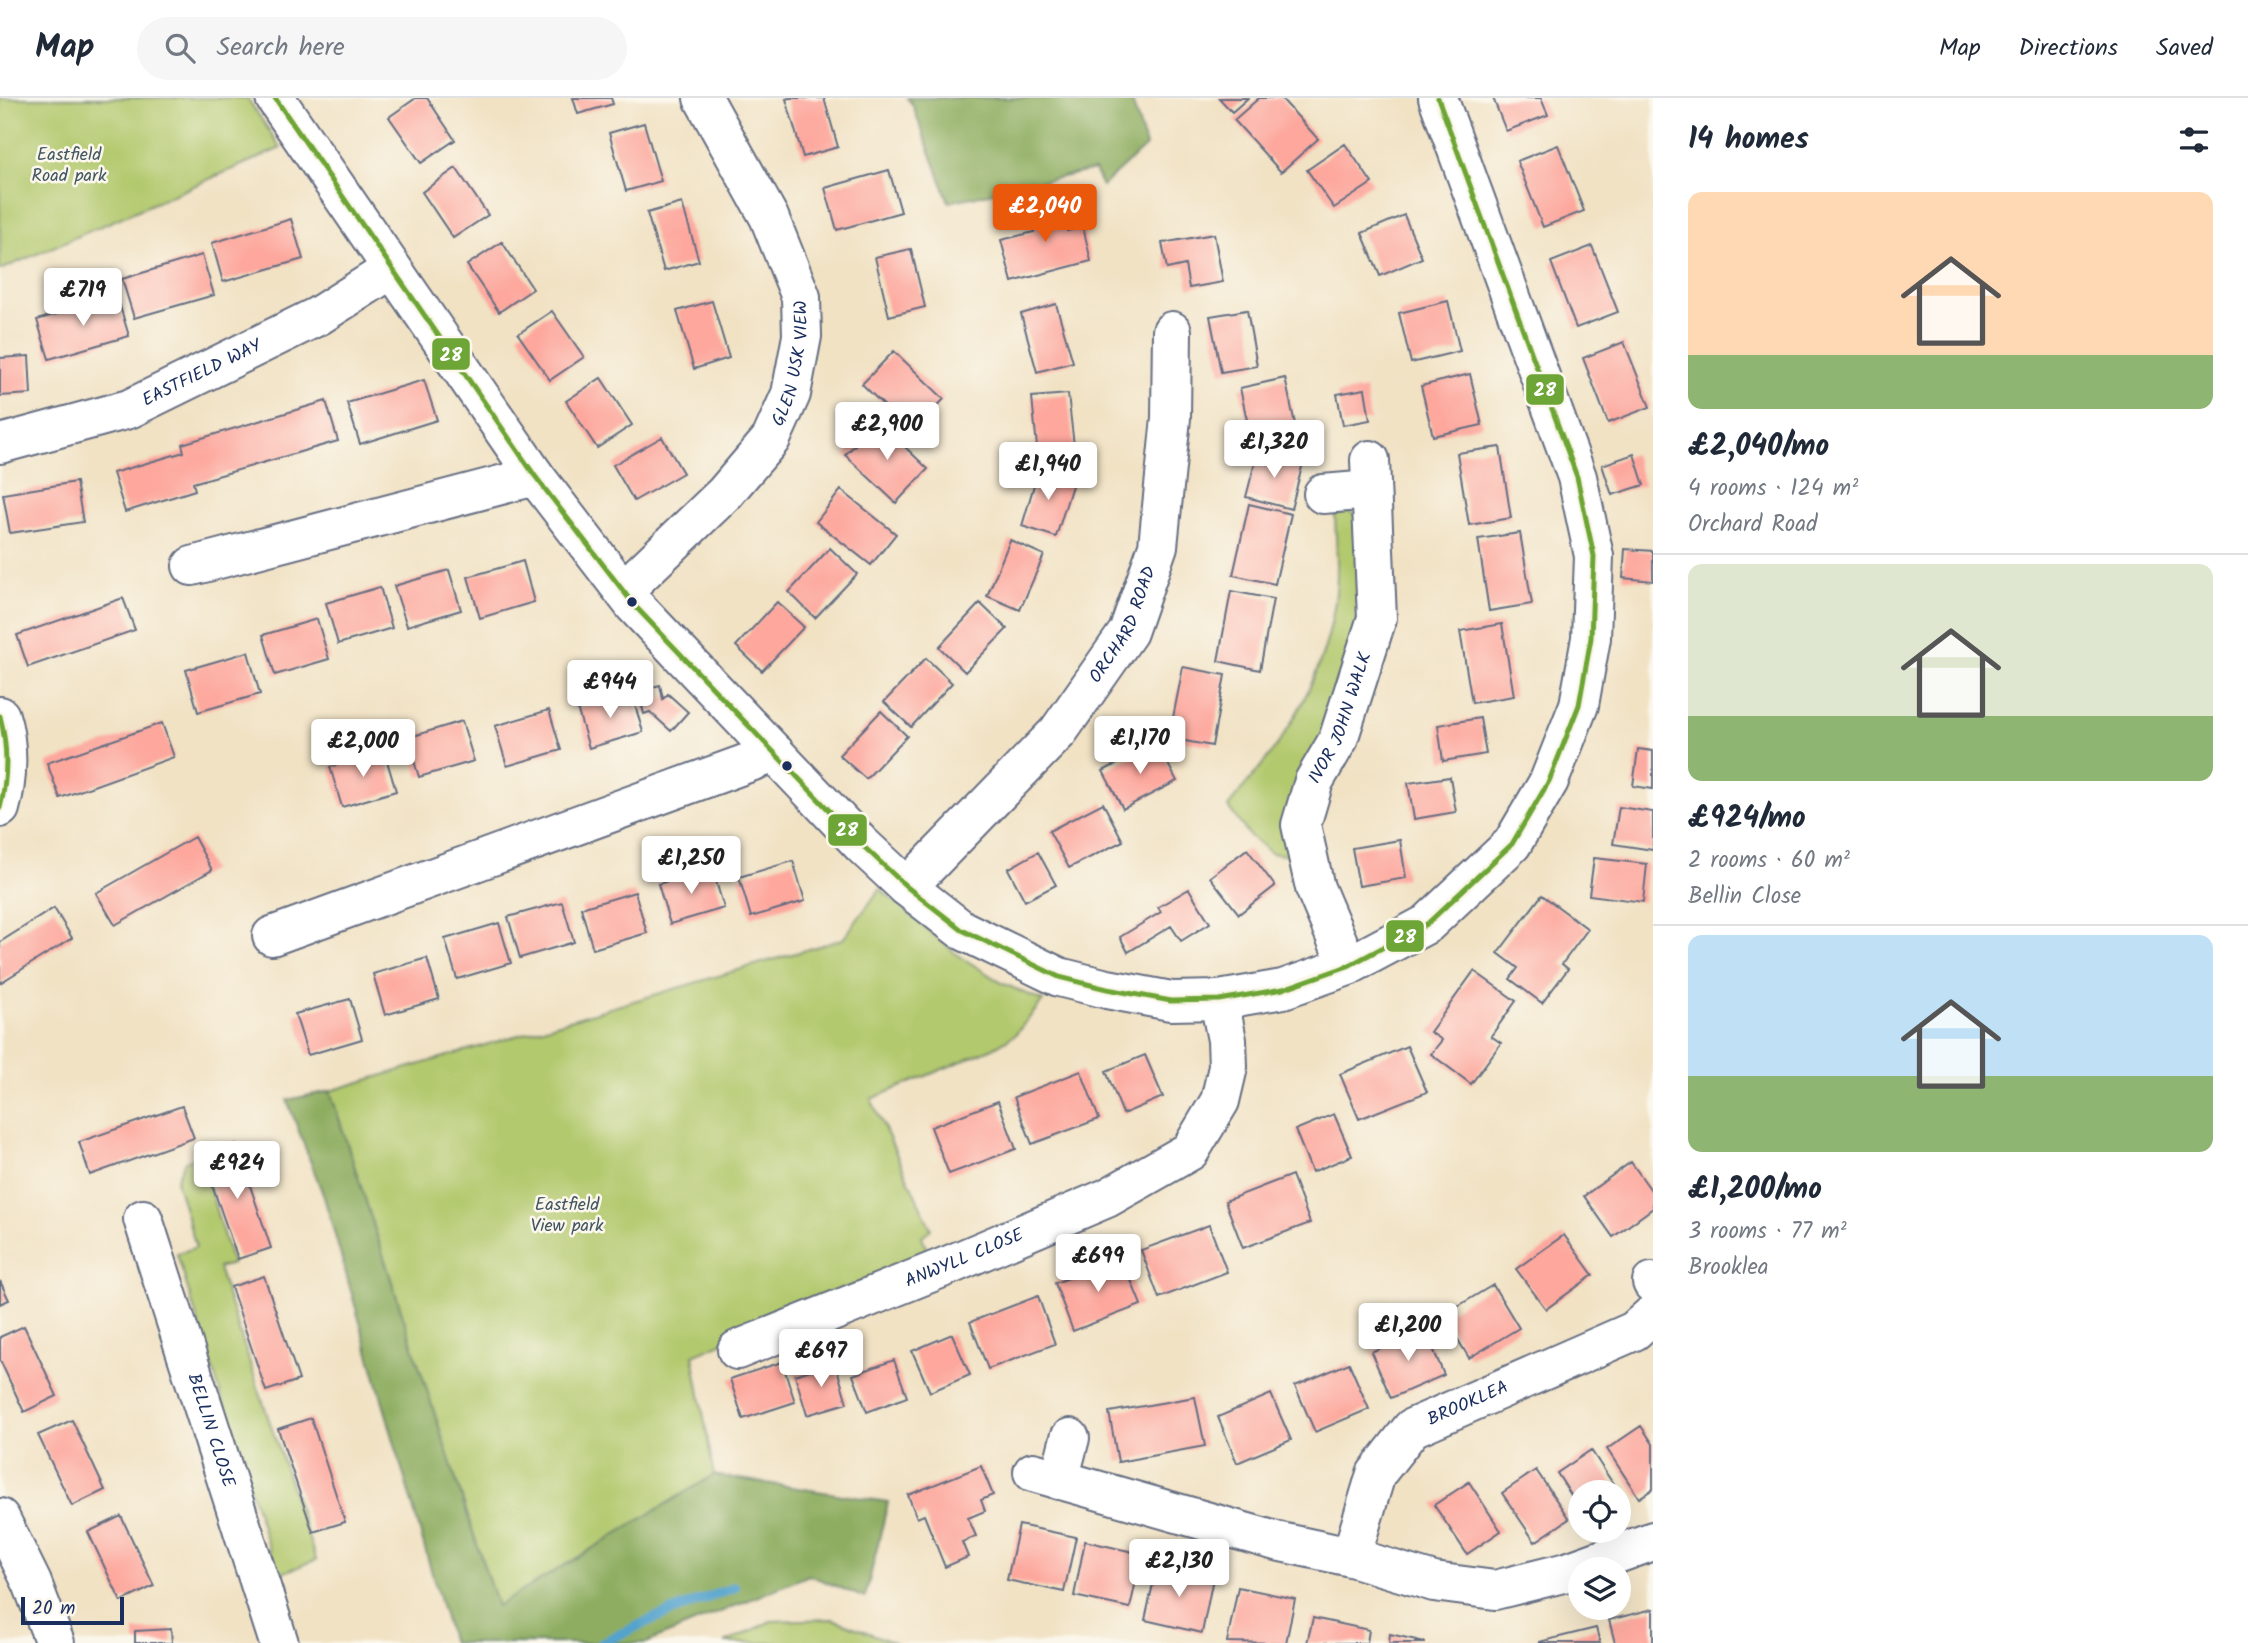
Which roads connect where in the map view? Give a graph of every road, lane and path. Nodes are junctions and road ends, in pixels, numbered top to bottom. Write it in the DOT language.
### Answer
graph roads {
  1 [pos="275,98"];
  2 [pos="703,98"];
  3 [pos="1438,98"];
  4 [pos="392,269"];
  5 [pos="1172,331"];
  6 [pos="0,444"];
  7 [pos="535,476"];
  8 [pos="1323,494"];
  9 [pos="192,566"];
  10 [pos="625,589"];
  11 [pos="0,716"];
  12 [pos="775,753"];
  13 [pos="0,808"];
  14 [pos="907,887"];
  15 [pos="272,936"];
  16 [pos="1348,966"];
  17 [pos="1219,1000"];
  18 [pos="142,1219"];
  19 [pos="1653,1293"];
  20 [pos="737,1350"];
  21 [pos="1070,1438"];
  22 [pos="0,1518"];
  23 [pos="1653,1541"];
  24 [pos="1351,1557"];
  25 [pos="55,1643"];
  26 [pos="279,1643"];
  1 -- 4 [label="street"];
  2 -- 10 [label="street, GLEN USK VIEW"];
  3 -- 16 [label="street"];
  4 -- 6 [label="street, EASTFIELD WAY"];
  4 -- 7 [label="street"];
  5 -- 14 [label="street, ORCHARD ROAD"];
  7 -- 9 [label="street"];
  7 -- 10 [label="street"];
  8 -- 16 [label="street, IVOR JOHN WALK"];
  10 -- 12 [label="street"];
  11 -- 13 [label="street"];
  12 -- 14 [label="street"];
  12 -- 15 [label="street"];
  14 -- 17 [label="street"];
  16 -- 17 [label="street"];
  17 -- 20 [label="street, ANWYLL CLOSE"];
  18 -- 26 [label="street, BELLIN CLOSE"];
  19 -- 24 [label="street, BROOKLEA"];
  21 -- 24 [label="street"];
  22 -- 25 [label="street"];
  23 -- 24 [label="street"];
}
